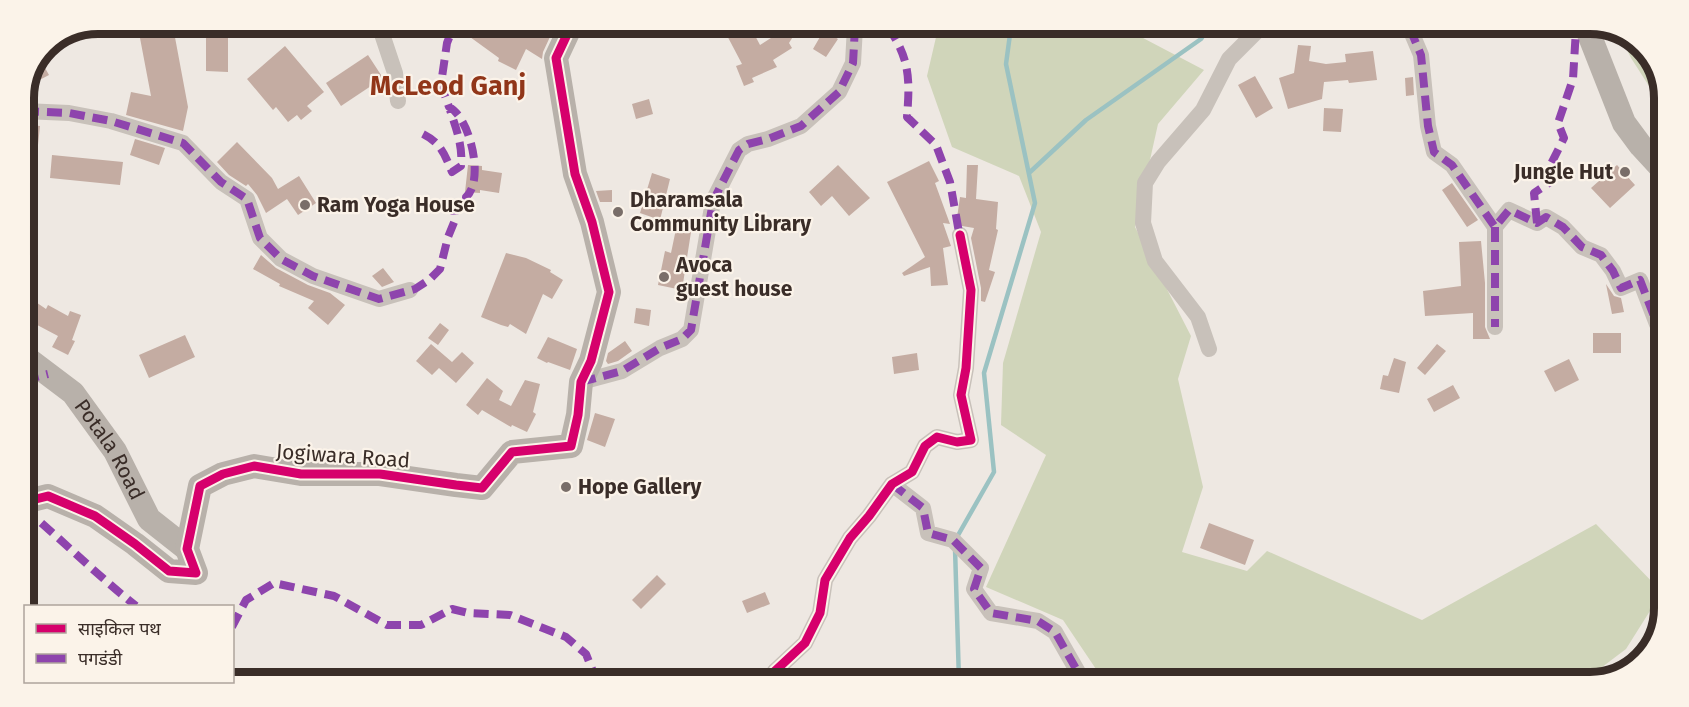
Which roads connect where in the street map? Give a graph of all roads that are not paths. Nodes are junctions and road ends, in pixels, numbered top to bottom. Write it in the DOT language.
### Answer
graph roads {
  1 [pos="382,34"];
  2 [pos="567,34"];
  3 [pos="855,34"];
  4 [pos="1254,34"];
  5 [pos="1412,34"];
  6 [pos="1589,34"];
  7 [pos="398,101"];
  8 [pos="35,110"];
  9 [pos="1654,160"];
  10 [pos="1495,226"];
  11 [pos="960,235"];
  12 [pos="410,290"];
  13 [pos="1654,316"];
  14 [pos="1495,327"];
  15 [pos="1209,349"];
  16 [pos="35,364"];
  17 [pos="581,382"];
  18 [pos="892,484"];
  19 [pos="35,499"];
  20 [pos="187,549"];
  21 [pos="774,672"];
  22 [pos="1078,672"];
  1 -- 7 [label="street"];
  2 -- 17 [label="street, Jogiwara Road"];
  3 -- 17 [label="street"];
  4 -- 15 [label="street"];
  5 -- 10 [label="street"];
  6 -- 9 [label="street"];
  8 -- 12 [label="street"];
  10 -- 13 [label="street"];
  10 -- 14 [label="street"];
  11 -- 18 [label="street"];
  16 -- 20 [label="street, Potala Road"];
  17 -- 20 [label="street, Jogiwara Road"];
  18 -- 21 [label="street"];
  18 -- 22 [label="street"];
  19 -- 20 [label="street, Jogiwara Road"];
}
